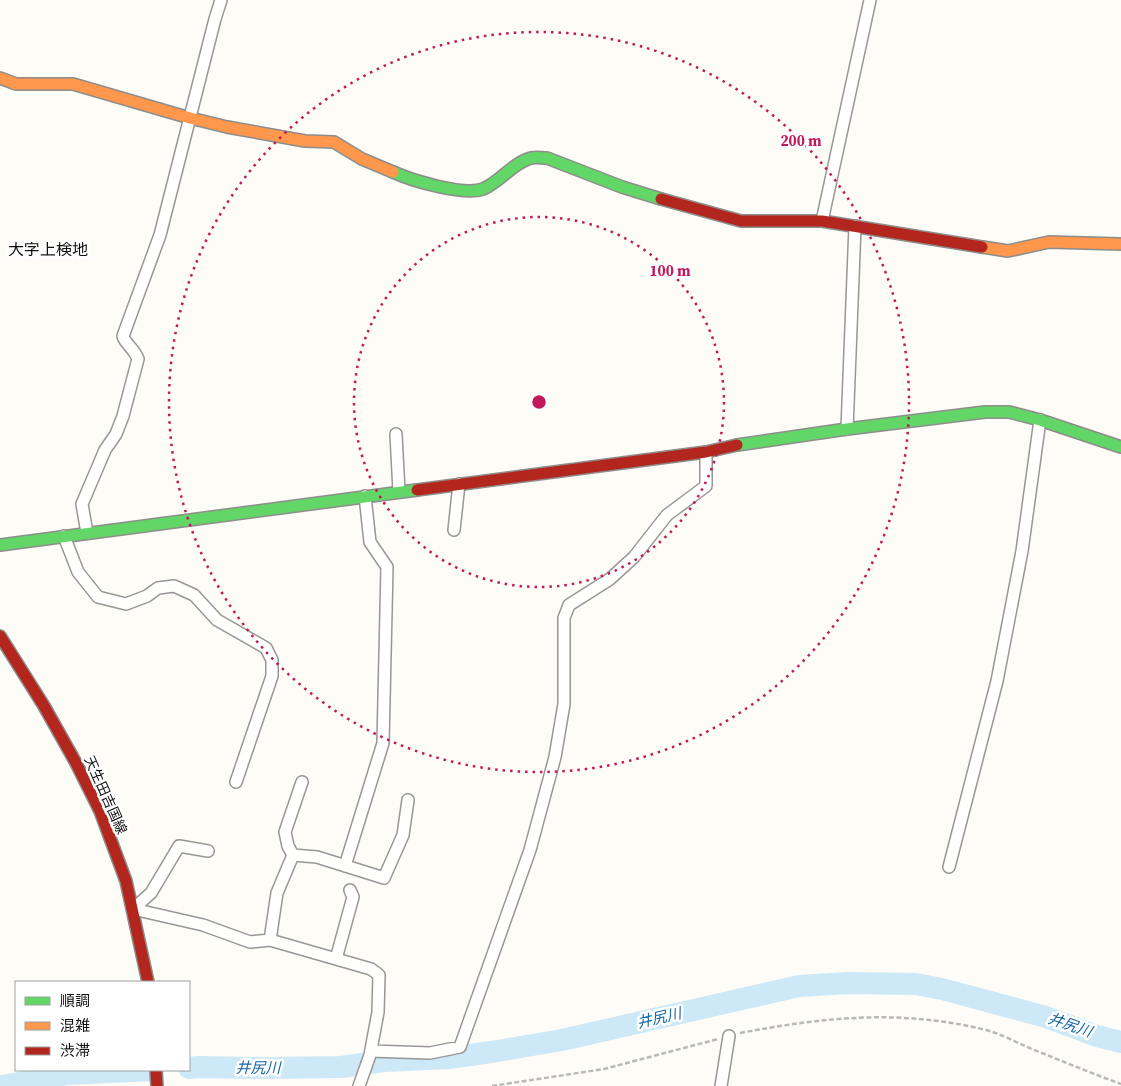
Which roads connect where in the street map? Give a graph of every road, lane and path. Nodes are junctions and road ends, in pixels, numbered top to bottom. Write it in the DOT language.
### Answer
graph roads {
  1 [pos="221,0"];
  2 [pos="870,0"];
  3 [pos="0,78"];
  4 [pos="190,118"];
  5 [pos="822,221"];
  6 [pos="855,226"];
  7 [pos="1121,244"];
  8 [pos="1040,420"];
  9 [pos="848,430"];
  10 [pos="396,434"];
  11 [pos="1121,447"];
  12 [pos="706,452"];
  13 [pos="459,484"];
  14 [pos="399,492"];
  15 [pos="365,496"];
  16 [pos="454,530"];
  17 [pos="87,533"];
  18 [pos="64,536"];
  19 [pos="0,545"];
  20 [pos="0,636"];
  21 [pos="236,782"];
  22 [pos="302,782"];
  23 [pos="408,800"];
  24 [pos="208,852"];
  25 [pos="293,854"];
  26 [pos="346,866"];
  27 [pos="949,867"];
  28 [pos="350,890"];
  29 [pos="133,909"];
  30 [pos="270,940"];
  31 [pos="336,959"];
  32 [pos="148,981"];
  33 [pos="728,1036"];
  34 [pos="370,1053"];
  35 [pos="156,1071"];
  36 [pos="1121,1084"];
  37 [pos="158,1086"];
  38 [pos="359,1086"];
  39 [pos="492,1086"];
  40 [pos="721,1086"];
  1 -- 4 [label="street"];
  2 -- 5 [label="street"];
  3 -- 4 [label="street"];
  4 -- 5 [label="street"];
  4 -- 17 [label="street"];
  5 -- 6 [label="street"];
  6 -- 7 [label="street"];
  6 -- 9 [label="street"];
  8 -- 9 [label="street"];
  8 -- 11 [label="street"];
  8 -- 27 [label="street"];
  9 -- 12 [label="street"];
  10 -- 14 [label="street"];
  12 -- 13 [label="street"];
  12 -- 34 [label="street"];
  13 -- 14 [label="street"];
  13 -- 16 [label="street"];
  14 -- 15 [label="street"];
  15 -- 17 [label="street"];
  15 -- 26 [label="street"];
  17 -- 18 [label="street"];
  18 -- 19 [label="street"];
  18 -- 21 [label="street"];
  20 -- 29 [label="street, 天生田吉国線"];
  22 -- 25 [label="street"];
  23 -- 26 [label="street"];
  24 -- 29 [label="street"];
  25 -- 26 [label="street"];
  25 -- 30 [label="street"];
  28 -- 31 [label="street"];
  29 -- 30 [label="street"];
  29 -- 32 [label="street, 天生田吉国線"];
  30 -- 31 [label="street"];
  31 -- 34 [label="street"];
  33 -- 36 [label="path"];
  33 -- 39 [label="path"];
  33 -- 40 [label="street"];
  34 -- 38 [label="street"];
  35 -- 37 [label="street"];
}
